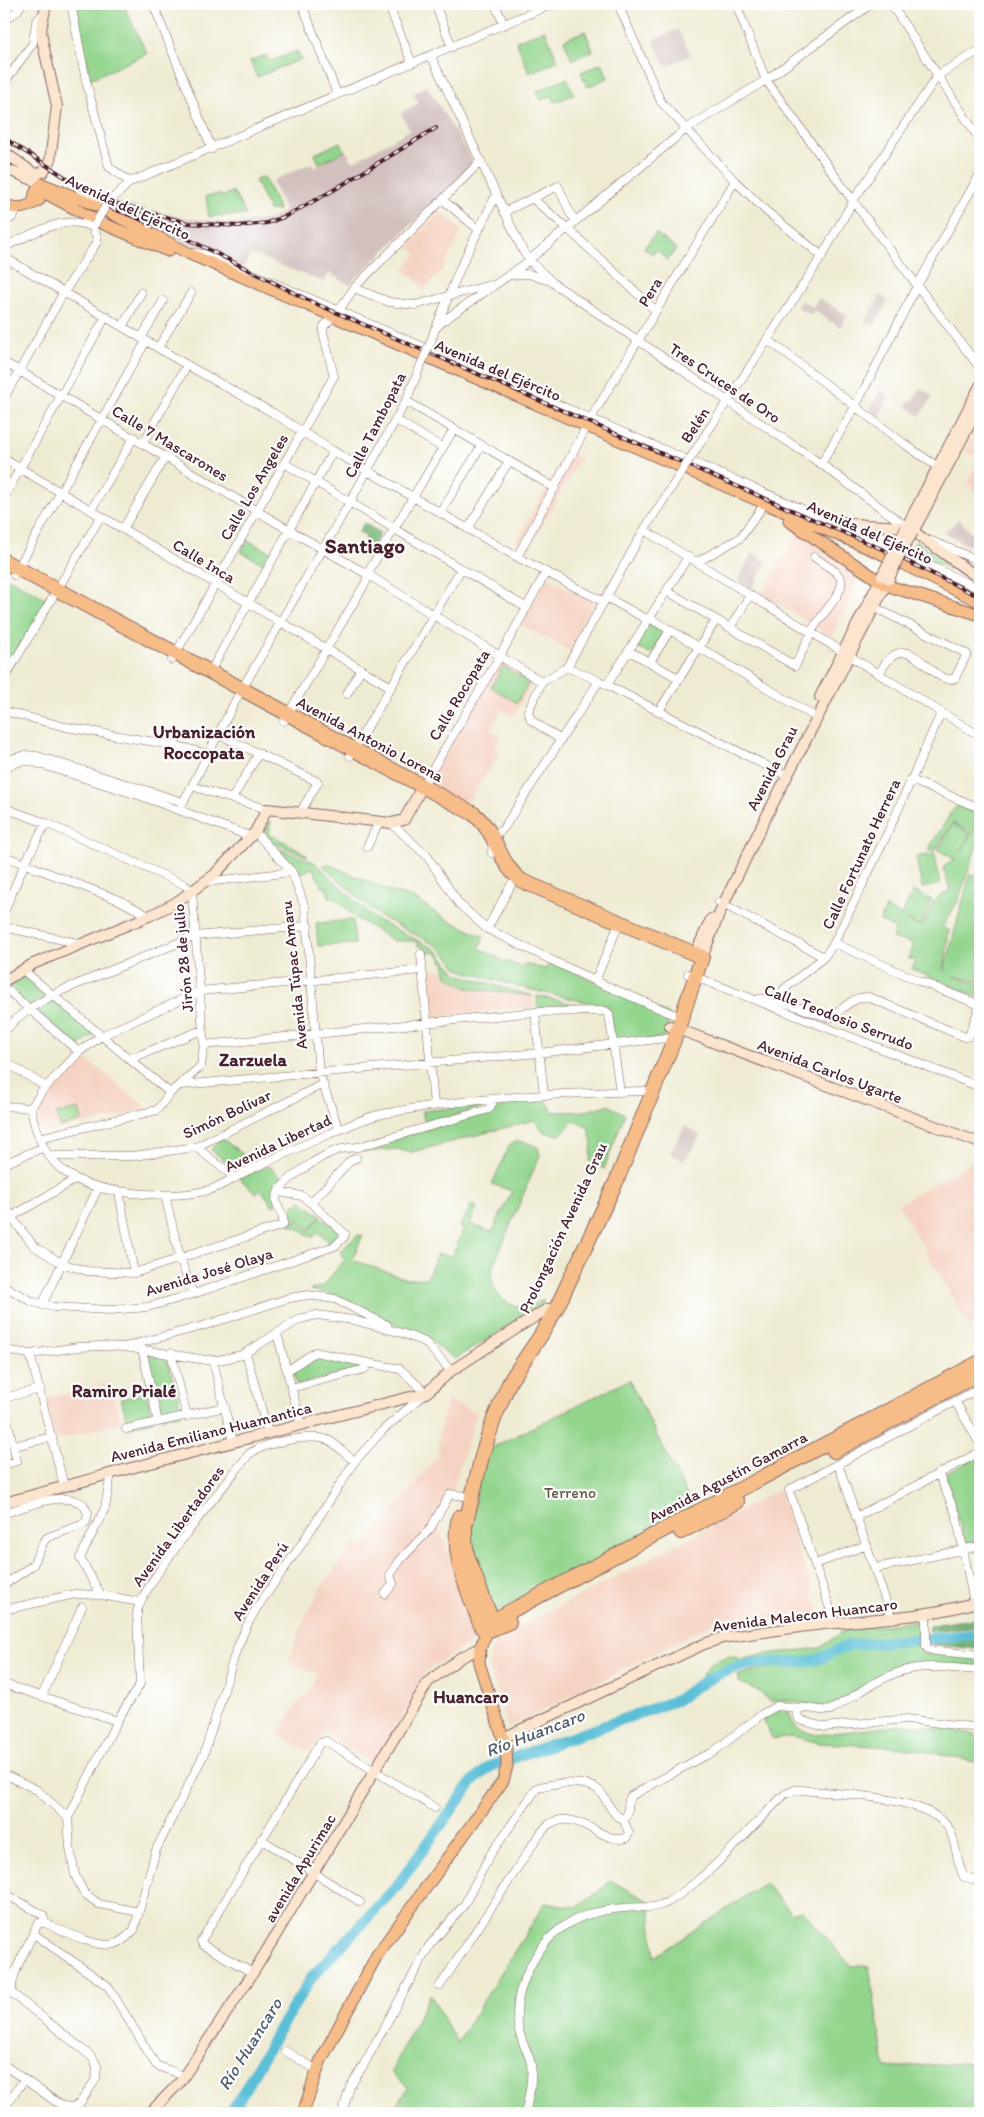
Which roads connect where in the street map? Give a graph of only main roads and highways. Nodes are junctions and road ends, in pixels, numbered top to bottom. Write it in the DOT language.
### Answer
graph roads {
  1 [pos="44,189"];
  2 [pos="4,205"];
  3 [pos="334,316"];
  4 [pos="588,426"];
  5 [pos="789,521"];
  6 [pos="4,561"];
  7 [pos="12,571"];
  8 [pos="980,602"];
  9 [pos="980,609"];
  10 [pos="980,615"];
  11 [pos="174,657"];
  12 [pos="240,693"];
  13 [pos="420,790"];
  14 [pos="618,928"];
  15 [pos="695,965"];
  16 [pos="980,1362"];
  17 [pos="980,1373"];
  18 [pos="876,1423"];
  19 [pos="489,1628"];
  20 [pos="303,2113"];
  1 -- 2 [label="main road"];
  1 -- 3 [label="main road, Avenida del Ejército"];
  1 -- 3 [label="main road, Avenida del Ejército"];
  3 -- 4 [label="main road, Avenida del Ejército"];
  3 -- 4 [label="main road, Avenida del Ejército"];
  4 -- 5 [label="main road, Avenida del Ejército"];
  4 -- 8 [label="main road, Avenida del Ejército"];
  5 -- 9 [label="main road, Avenida del Ejército"];
  5 -- 10 [label="main road"];
  6 -- 7 [label="highway, Avenida Antonio Lorena"];
  7 -- 11 [label="highway, Avenida Antonio Lorena"];
  11 -- 12 [label="highway, Avenida Antonio Lorena"];
  11 -- 12 [label="highway, Avenida Antonio Lorena"];
  12 -- 13 [label="highway, Avenida Antonio Lorena"];
  13 -- 14 [label="highway, Avenida Antonio Lorena"];
  13 -- 14 [label="highway, Avenida Antonio Lorena"];
  14 -- 15 [label="highway, Avenida Antonio Lorena"];
  15 -- 19 [label="highway, Prolongación Avenida Grau"];
  16 -- 18 [label="highway, Avenida Agustín Gamarra"];
  17 -- 18 [label="highway, Avenida Agustín Gamarra"];
  18 -- 19 [label="highway, Avenida Agustín Gamarra"];
  19 -- 20 [label="main road"];
}
